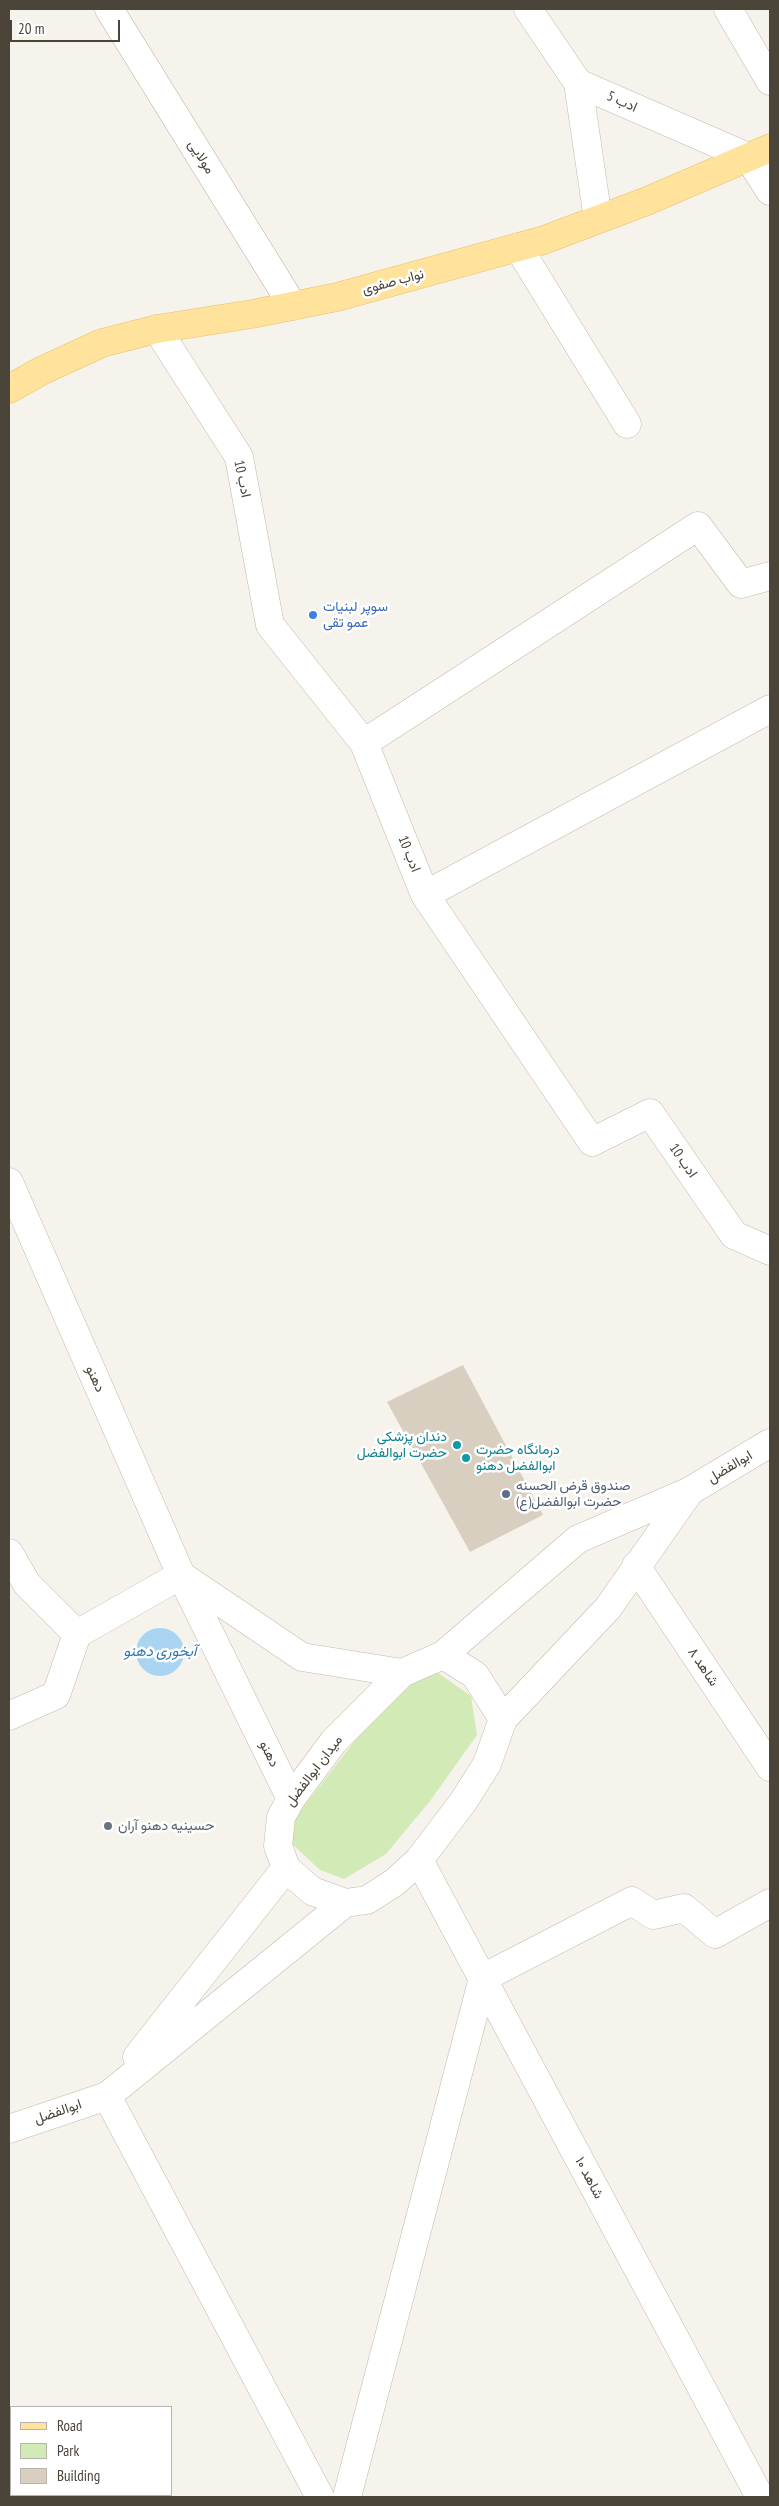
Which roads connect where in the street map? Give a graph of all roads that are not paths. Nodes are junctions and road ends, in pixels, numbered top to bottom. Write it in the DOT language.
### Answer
graph roads {
  1 [pos="109,9"];
  2 [pos="528,9"];
  3 [pos="728,9"];
  4 [pos="770,81"];
  5 [pos="578,83"];
  6 [pos="759,153"];
  7 [pos="770,191"];
  8 [pos="598,218"];
  9 [pos="518,248"];
  10 [pos="293,306"];
  11 [pos="157,329"];
  12 [pos="9,389"];
  13 [pos="627,424"];
  14 [pos="770,576"];
  15 [pos="770,709"];
  16 [pos="364,743"];
  17 [pos="425,895"];
  18 [pos="9,1182"];
  19 [pos="770,1251"];
  20 [pos="770,1443"];
  21 [pos="690,1491"];
  22 [pos="9,1553"];
  23 [pos="636,1566"];
  24 [pos="181,1575"];
  25 [pos="77,1634"];
  26 [pos="443,1655"];
  27 [pos="402,1673"];
  28 [pos="9,1716"];
  29 [pos="503,1720"];
  30 [pos="770,1767"];
  31 [pos="291,1799"];
  32 [pos="419,1860"];
  33 [pos="286,1868"];
  34 [pos="345,1903"];
  35 [pos="770,1903"];
  36 [pos="483,1978"];
  37 [pos="107,2096"];
  38 [pos="9,2129"];
  39 [pos="320,2497"];
  40 [pos="347,2497"];
  41 [pos="760,2497"];
  1 -- 10 [label="street, مولایی"];
  2 -- 5 [label="street"];
  3 -- 4 [label="street"];
  5 -- 6 [label="street, ادب 5"];
  5 -- 8 [label="street"];
  6 -- 7 [label="street"];
  6 -- 8 [label="main road, نواب صفوی"];
  8 -- 9 [label="main road, نواب صفوی"];
  9 -- 10 [label="main road, نواب صفوی"];
  9 -- 13 [label="street"];
  10 -- 11 [label="main road, نواب صفوی"];
  11 -- 12 [label="main road, نواب صفوی"];
  11 -- 16 [label="street, ادب 10"];
  14 -- 16 [label="street"];
  15 -- 17 [label="street"];
  16 -- 17 [label="street, ادب 10"];
  17 -- 19 [label="street, ادب 10"];
  18 -- 24 [label="street, دهنو"];
  20 -- 21 [label="street, ابوالفضل"];
  21 -- 23 [label="street"];
  21 -- 26 [label="street, ابوالفضل"];
  22 -- 25 [label="street"];
  23 -- 29 [label="street"];
  23 -- 30 [label="street, شاهد ۸"];
  24 -- 25 [label="street"];
  24 -- 27 [label="street"];
  24 -- 31 [label="street, دهنو"];
  25 -- 28 [label="street"];
  26 -- 27 [label="street, میدان ابوالفضل"];
  26 -- 29 [label="street"];
  27 -- 31 [label="street, میدان ابوالفضل"];
  29 -- 32 [label="street"];
  31 -- 33 [label="street, میدان ابوالفضل"];
  32 -- 34 [label="street"];
  32 -- 36 [label="street, شاهد ۱۰"];
  33 -- 34 [label="street"];
  33 -- 37 [label="street"];
  34 -- 37 [label="street"];
  35 -- 36 [label="street"];
  36 -- 40 [label="street"];
  36 -- 41 [label="street, شاهد ۱۰"];
  37 -- 38 [label="street, ابوالفضل"];
  37 -- 39 [label="street"];
}
